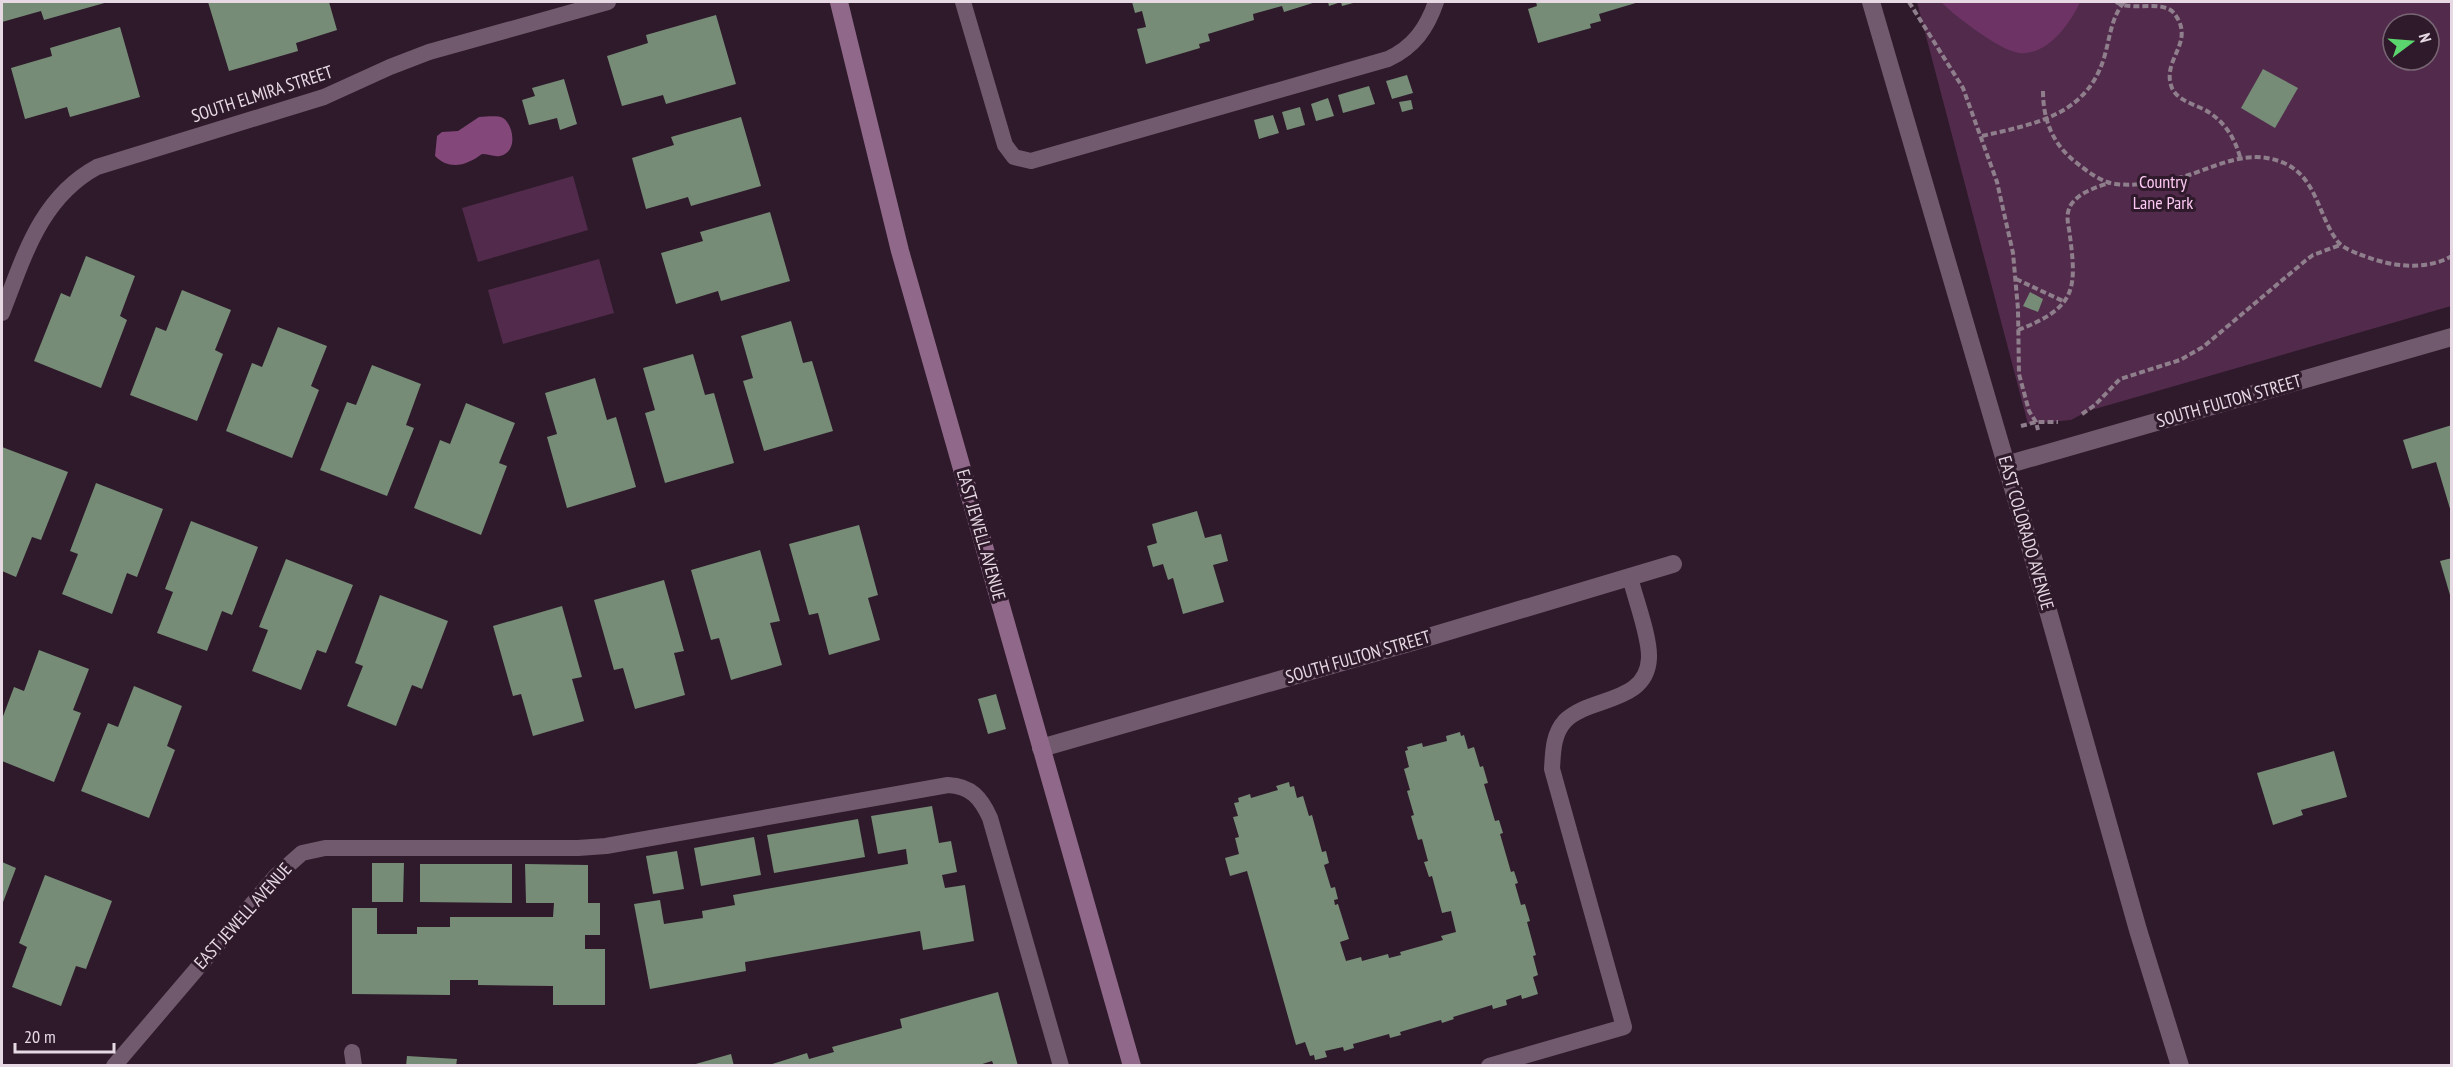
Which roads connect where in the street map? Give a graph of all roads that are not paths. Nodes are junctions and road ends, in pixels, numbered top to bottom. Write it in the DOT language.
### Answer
graph roads {
  1 [pos="608,2"];
  2 [pos="840,2"];
  3 [pos="963,2"];
  4 [pos="1436,2"];
  5 [pos="1871,2"];
  6 [pos="2,313"];
  7 [pos="2451,337"];
  8 [pos="2006,465"];
  9 [pos="1673,564"];
  10 [pos="1630,577"];
  11 [pos="1041,748"];
  12 [pos="114,1065"];
  13 [pos="1061,1065"];
  14 [pos="1132,1065"];
  15 [pos="1489,1065"];
  16 [pos="2180,1065"];
  1 -- 6 [label="lane, SOUTH ELMIRA STREET"];
  2 -- 11 [label="street, EAST JEWELL AVENUE"];
  3 -- 4 [label="lane"];
  5 -- 8 [label="street, EAST COLORADO AVENUE"];
  7 -- 8 [label="street, SOUTH FULTON STREET"];
  8 -- 16 [label="street, EAST COLORADO AVENUE"];
  9 -- 10 [label="street, SOUTH FULTON STREET"];
  10 -- 11 [label="street, SOUTH FULTON STREET"];
  10 -- 15 [label="lane"];
  11 -- 14 [label="street, EAST JEWELL AVENUE"];
  12 -- 13 [label="lane, EAST JEWELL AVENUE"];
}
